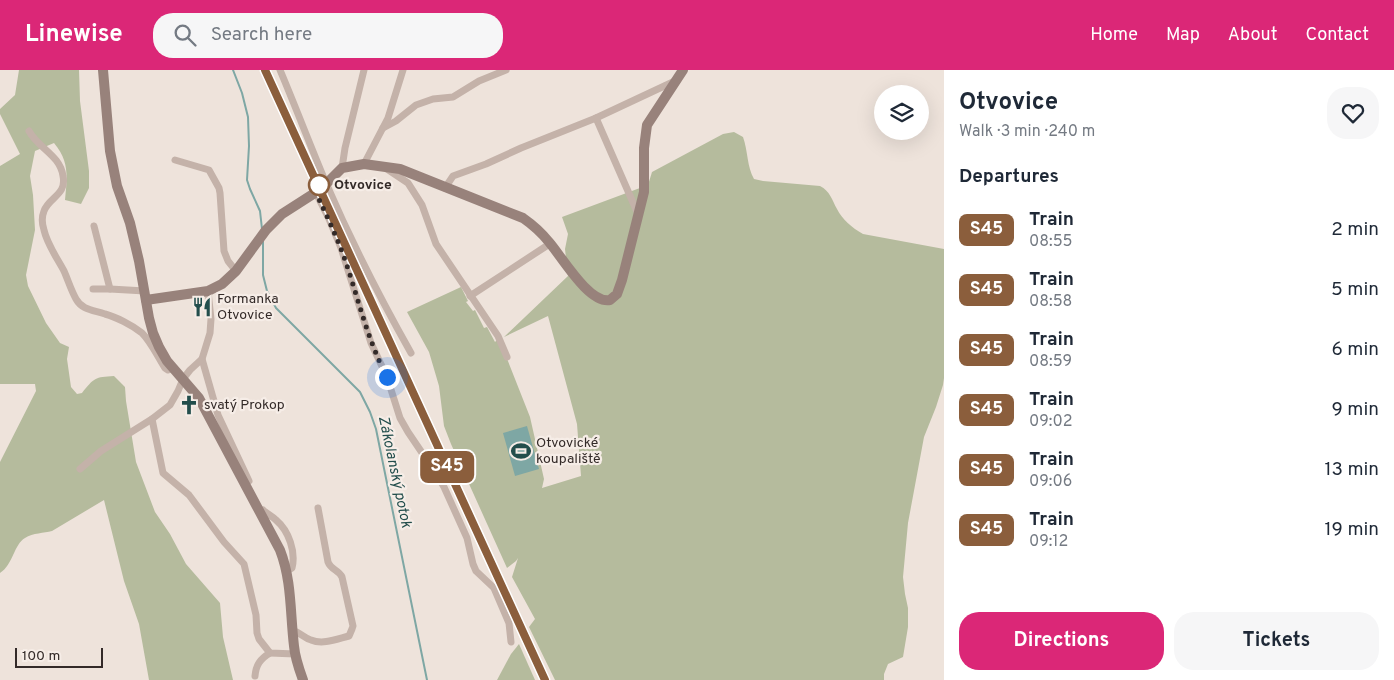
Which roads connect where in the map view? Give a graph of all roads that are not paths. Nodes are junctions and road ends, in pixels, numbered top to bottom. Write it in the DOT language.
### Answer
graph roads {
  1 [pos="103,70"];
  2 [pos="280,70"];
  3 [pos="364,70"];
  4 [pos="403,70"];
  5 [pos="506,70"];
  6 [pos="683,70"];
  7 [pos="676,81"];
  8 [pos="596,118"];
  9 [pos="383,128"];
  10 [pos="29,131"];
  11 [pos="175,160"];
  12 [pos="364,164"];
  13 [pos="385,167"];
  14 [pos="342,168"];
  15 [pos="327,184"];
  16 [pos="445,188"];
  17 [pos="316,193"];
  18 [pos="638,215"];
  19 [pos="94,226"];
  20 [pos="551,243"];
  21 [pos="236,271"];
  22 [pos="110,288"];
  23 [pos="93,290"];
  24 [pos="208,291"];
  25 [pos="145,296"];
  26 [pos="470,296"];
  27 [pos="411,353"];
  28 [pos="507,357"];
  29 [pos="202,359"];
  30 [pos="173,368"];
  31 [pos="183,379"];
  32 [pos="152,419"];
  33 [pos="80,469"];
  34 [pos="318,508"];
  35 [pos="262,513"];
  36 [pos="293,630"];
  37 [pos="511,642"];
  38 [pos="270,653"];
  39 [pos="295,654"];
  40 [pos="255,676"];
  41 [pos="303,680"];
  1 -- 25 [label="street"];
  2 -- 15 [label="street"];
  3 -- 14 [label="street"];
  4 -- 9 [label="street"];
  5 -- 9 [label="street"];
  6 -- 7 [label="street"];
  7 -- 8 [label="street"];
  7 -- 18 [label="street"];
  8 -- 16 [label="street"];
  8 -- 18 [label="street"];
  9 -- 12 [label="street"];
  10 -- 30 [label="street"];
  11 -- 21 [label="street"];
  12 -- 13 [label="street"];
  12 -- 14 [label="street"];
  13 -- 16 [label="street"];
  13 -- 26 [label="street"];
  14 -- 15 [label="street"];
  15 -- 17 [label="street"];
  15 -- 27 [label="street"];
  16 -- 20 [label="street"];
  17 -- 21 [label="street"];
  17 -- 37 [label="street"];
  18 -- 20 [label="street"];
  19 -- 22 [label="street"];
  20 -- 26 [label="street"];
  21 -- 24 [label="street"];
  22 -- 23 [label="street"];
  22 -- 25 [label="street"];
  24 -- 25 [label="street"];
  24 -- 29 [label="street"];
  25 -- 30 [label="street"];
  26 -- 28 [label="street"];
  29 -- 31 [label="street"];
  29 -- 35 [label="street"];
  30 -- 31 [label="street"];
  31 -- 32 [label="street"];
  31 -- 35 [label="street"];
  32 -- 33 [label="street"];
  32 -- 38 [label="street"];
  34 -- 36 [label="street"];
  35 -- 36 [label="street"];
  36 -- 39 [label="street"];
  38 -- 39 [label="street"];
  38 -- 40 [label="street"];
  39 -- 41 [label="street"];
}
